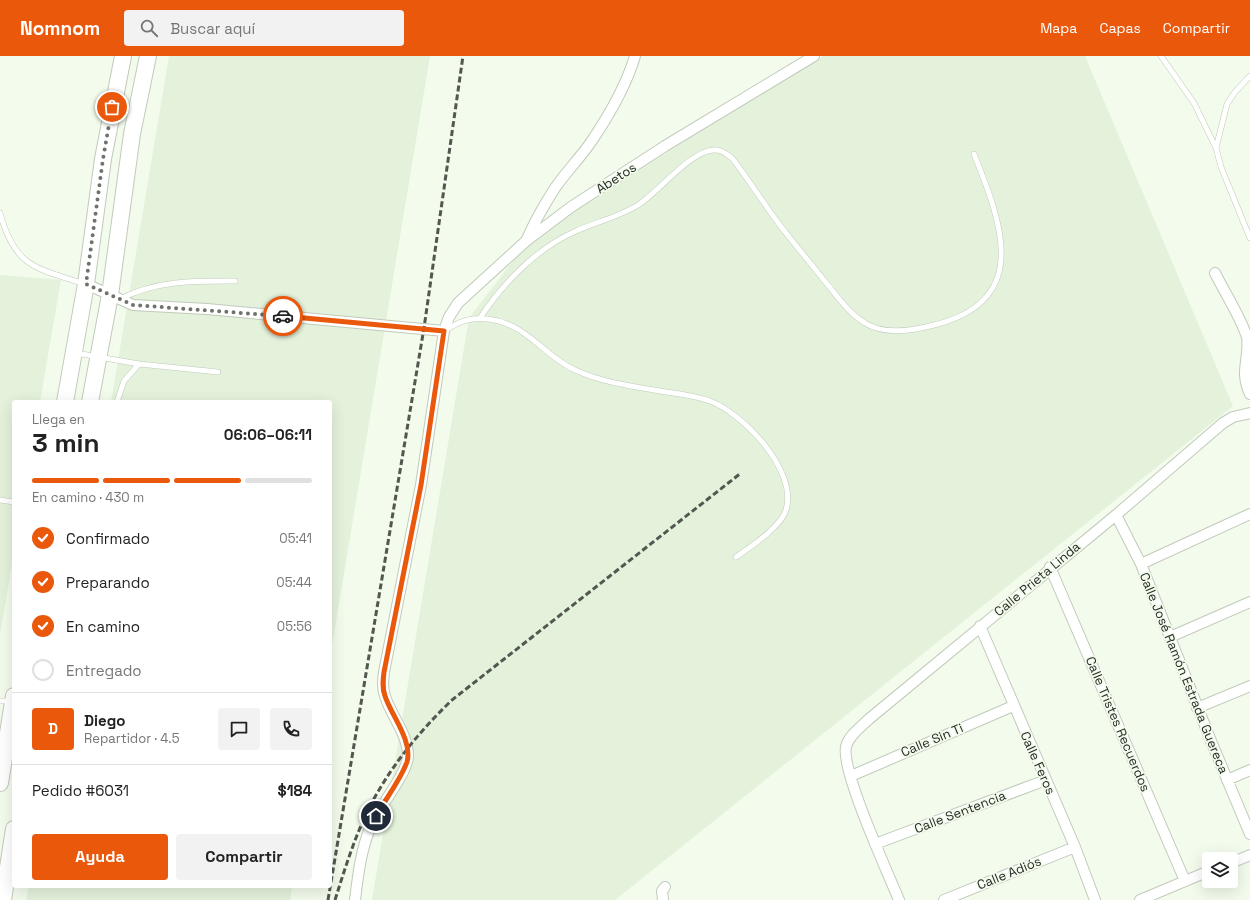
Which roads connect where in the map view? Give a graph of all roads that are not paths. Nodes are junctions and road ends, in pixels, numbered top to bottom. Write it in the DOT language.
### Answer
graph roads {
  1 [pos="123,56"];
  2 [pos="148,56"];
  3 [pos="635,56"];
  4 [pos="814,56"];
  5 [pos="1161,56"];
  6 [pos="1250,76"];
  7 [pos="1216,148"];
  8 [pos="974,154"];
  9 [pos="0,213"];
  10 [pos="1250,238"];
  11 [pos="526,241"];
  12 [pos="1216,272"];
  13 [pos="236,281"];
  14 [pos="86,284"];
  15 [pos="115,297"];
  16 [pos="480,318"];
  17 [pos="444,331"];
  18 [pos="75,352"];
  19 [pos="99,357"];
  20 [pos="138,364"];
  21 [pos="218,372"];
  22 [pos="1250,394"];
  23 [pos="65,400"];
  24 [pos="90,400"];
  25 [pos="118,400"];
  26 [pos="1250,412"];
  27 [pos="0,500"];
  28 [pos="12,502"];
  29 [pos="1250,514"];
  30 [pos="1116,515"];
  31 [pos="736,557"];
  32 [pos="1141,564"];
  33 [pos="1050,567"];
  34 [pos="1250,602"];
  35 [pos="980,626"];
  36 [pos="1170,637"];
  37 [pos="1250,686"];
  38 [pos="10,700"];
  39 [pos="1013,706"];
  40 [pos="1198,708"];
  41 [pos="1250,770"];
  42 [pos="851,776"];
  43 [pos="1046,780"];
  44 [pos="1227,780"];
  45 [pos="0,783"];
  46 [pos="1250,834"];
  47 [pos="875,844"];
  48 [pos="1075,847"];
  49 [pos="12,851"];
  50 [pos="1250,855"];
  51 [pos="1238,859"];
  52 [pos="1202,874"];
  53 [pos="1185,881"];
  54 [pos="664,887"];
  55 [pos="895,899"];
  56 [pos="3,900"];
  57 [pos="355,900"];
  58 [pos="663,900"];
  59 [pos="944,900"];
  60 [pos="1095,900"];
  61 [pos="1140,900"];
  1 -- 14 [label="main road"];
  2 -- 15 [label="main road"];
  3 -- 11 [label="street"];
  4 -- 11 [label="street, Abetos"];
  5 -- 7 [label="lane"];
  6 -- 7 [label="lane"];
  7 -- 10 [label="lane"];
  8 -- 16 [label="lane"];
  9 -- 14 [label="lane"];
  11 -- 17 [label="street, Abetos"];
  12 -- 22 [label="street"];
  13 -- 15 [label="lane"];
  14 -- 15 [label="street"];
  14 -- 18 [label="main road"];
  15 -- 17 [label="street"];
  15 -- 19 [label="main road"];
  16 -- 17 [label="lane"];
  16 -- 31 [label="lane"];
  17 -- 57 [label="street, Abetos"];
  18 -- 19 [label="lane"];
  18 -- 23 [label="main road"];
  19 -- 20 [label="lane"];
  19 -- 24 [label="main road"];
  20 -- 21 [label="lane"];
  20 -- 25 [label="lane"];
  26 -- 30 [label="street, Calle Prieta Linda"];
  27 -- 28 [label="lane"];
  29 -- 32 [label="street"];
  30 -- 32 [label="street, Calle José Ramón Estrada Guereca"];
  30 -- 33 [label="street, Calle Prieta Linda"];
  32 -- 36 [label="street, Calle José Ramón Estrada Guereca"];
  33 -- 35 [label="street, Calle Prieta Linda"];
  33 -- 53 [label="street, Calle Tristes Recuerdos"];
  34 -- 36 [label="street"];
  35 -- 39 [label="street, Calle Feros"];
  35 -- 42 [label="street, Calle Prieta Linda"];
  36 -- 40 [label="street, Calle José Ramón Estrada Guereca"];
  37 -- 40 [label="street"];
  38 -- 45 [label="main road"];
  39 -- 42 [label="street, Calle Sin Ti"];
  39 -- 43 [label="street, Calle Feros"];
  40 -- 44 [label="street, Calle José Ramón Estrada Guereca"];
  41 -- 44 [label="street"];
  42 -- 47 [label="street, Calle Prieta Linda"];
  43 -- 47 [label="street, Calle Sentencia"];
  43 -- 48 [label="street, Calle Feros"];
  44 -- 46 [label="street, Calle José Ramón Estrada Guereca"];
  47 -- 55 [label="street, Calle Prieta Linda"];
  48 -- 59 [label="street, Calle Adiós"];
  48 -- 60 [label="street, Calle Feros"];
  49 -- 56 [label="main road"];
  50 -- 51 [label="street"];
  52 -- 53 [label="street"];
  53 -- 61 [label="street"];
  54 -- 58 [label="street"];
}
